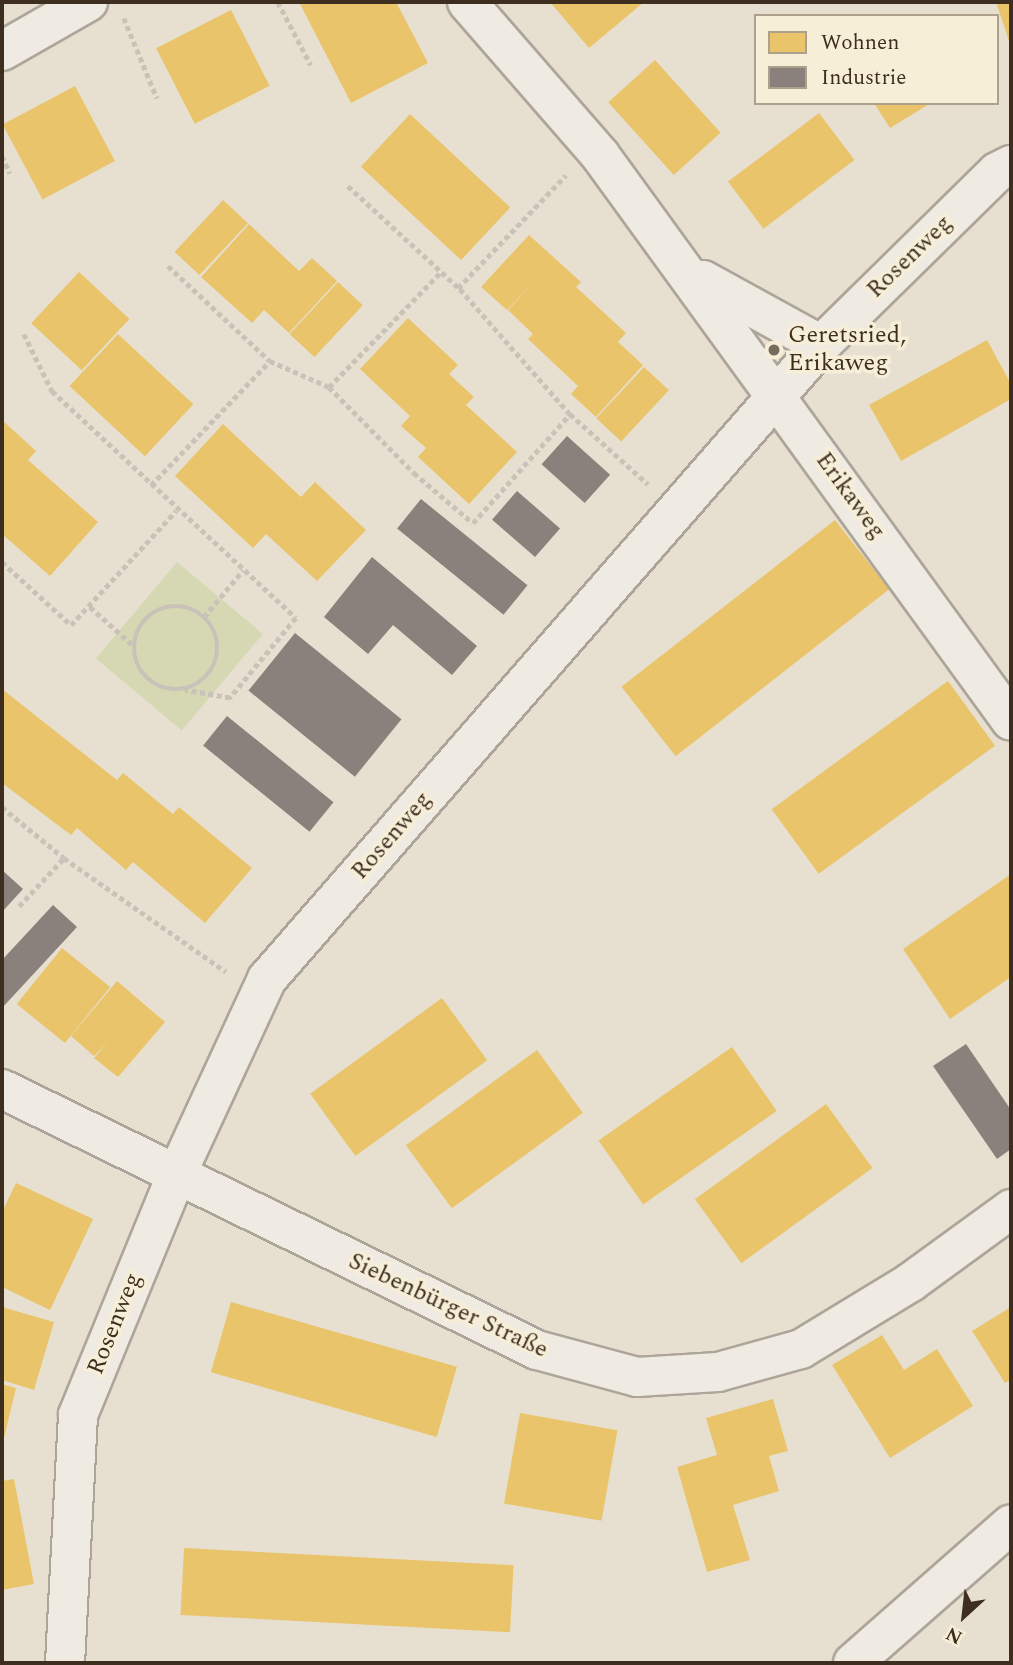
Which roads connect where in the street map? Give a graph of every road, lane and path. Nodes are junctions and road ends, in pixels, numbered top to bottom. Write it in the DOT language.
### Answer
graph roads {
  1 [pos="278,2"];
  2 [pos="467,2"];
  3 [pos="105,8"];
  4 [pos="2,51"];
  5 [pos="310,65"];
  6 [pos="158,98"];
  7 [pos="594,146"];
  8 [pos="2,156"];
  9 [pos="1011,165"];
  10 [pos="10,173"];
  11 [pos="348,186"];
  12 [pos="168,266"];
  13 [pos="688,271"];
  14 [pos="440,273"];
  15 [pos="458,288"];
  16 [pos="24,334"];
  17 [pos="821,345"];
  18 [pos="270,361"];
  19 [pos="329,387"];
  20 [pos="777,395"];
  21 [pos="570,415"];
  22 [pos="151,485"];
  23 [pos="677,510"];
  24 [pos="176,511"];
  25 [pos="2,562"];
  26 [pos="243,570"];
  27 [pos="90,607"];
  28 [pos="204,617"];
  29 [pos="134,646"];
  30 [pos="185,690"];
  31 [pos="1011,721"];
  32 [pos="2,807"];
  33 [pos="64,858"];
  34 [pos="19,906"];
  35 [pos="259,995"];
  36 [pos="2,1089"];
  37 [pos="175,1178"];
  38 [pos="1011,1209"];
  39 [pos="1011,1524"];
  40 [pos="65,1663"];
  41 [pos="853,1663"];
  1 -- 5 [label="path"];
  2 -- 7 [label="street, Erikaweg"];
  3 -- 4 [label="street"];
  3 -- 6 [label="path"];
  7 -- 13 [label="street, Erikaweg"];
  7 -- 15 [label="path"];
  8 -- 10 [label="path"];
  9 -- 17 [label="street, Rosenweg"];
  11 -- 14 [label="path"];
  12 -- 18 [label="path"];
  13 -- 17 [label="street, Erikaweg"];
  13 -- 20 [label="street, Erikaweg"];
  14 -- 15 [label="path"];
  14 -- 19 [label="path"];
  15 -- 21 [label="path"];
  16 -- 22 [label="path"];
  17 -- 20 [label="street, Rosenweg"];
  18 -- 19 [label="path"];
  18 -- 22 [label="path"];
  19 -- 21 [label="path"];
  20 -- 23 [label="street, Rosenweg"];
  20 -- 31 [label="street, Erikaweg"];
  21 -- 23 [label="path"];
  22 -- 24 [label="path"];
  23 -- 35 [label="street, Rosenweg"];
  24 -- 26 [label="path"];
  24 -- 27 [label="path"];
  25 -- 27 [label="path"];
  26 -- 28 [label="path"];
  26 -- 30 [label="path"];
  27 -- 29 [label="path"];
  28 -- 29 [label="path"];
  28 -- 30 [label="path"];
  29 -- 30 [label="path"];
  32 -- 33 [label="path"];
  33 -- 34 [label="path"];
  33 -- 35 [label="path"];
  35 -- 37 [label="street, Rosenweg"];
  36 -- 37 [label="street, Siebenbürger Straße"];
  37 -- 38 [label="street, Siebenbürger Straße"];
  37 -- 40 [label="street, Rosenweg"];
  39 -- 41 [label="street"];
}
